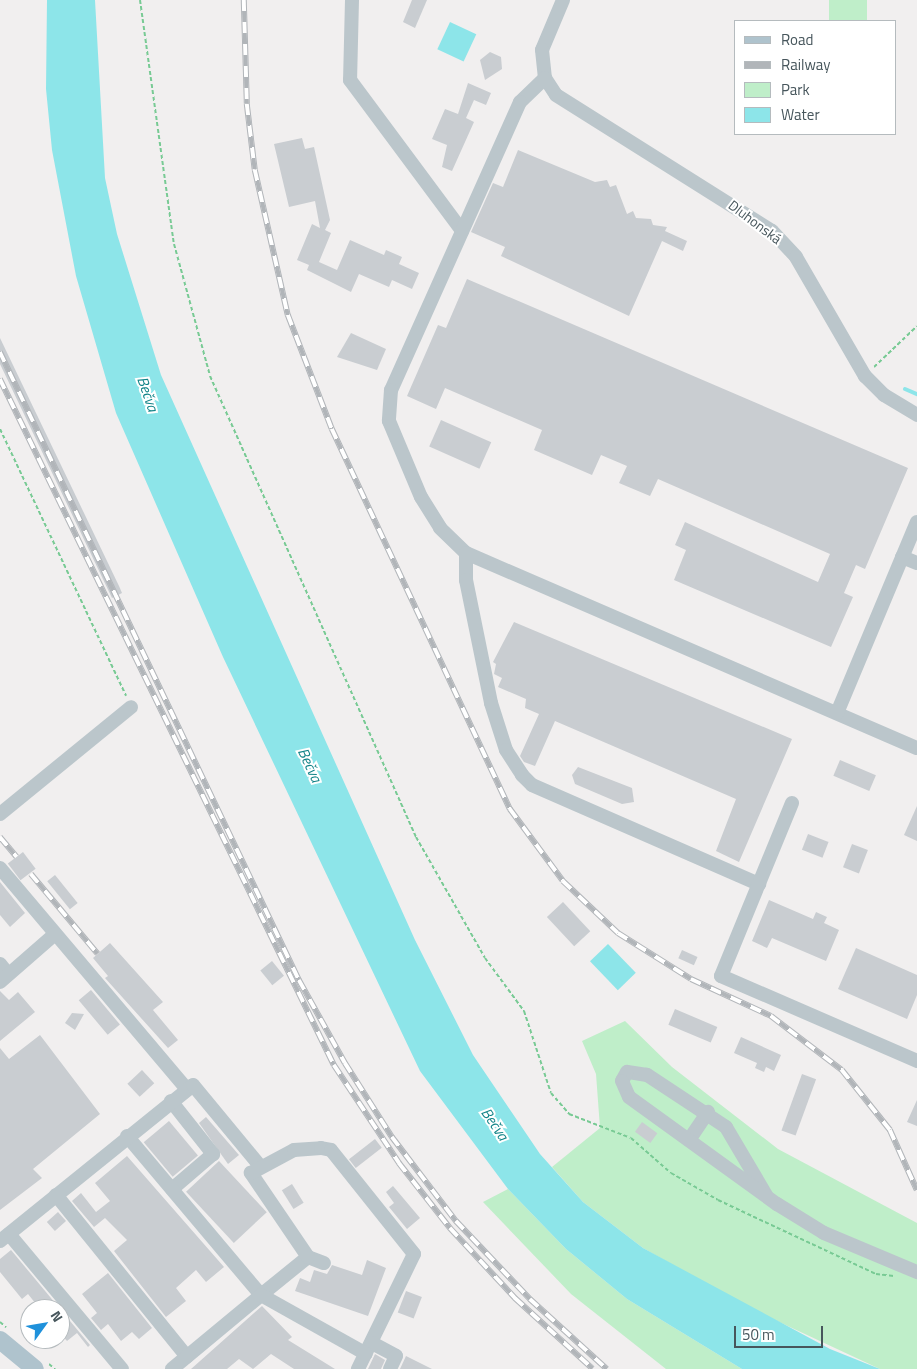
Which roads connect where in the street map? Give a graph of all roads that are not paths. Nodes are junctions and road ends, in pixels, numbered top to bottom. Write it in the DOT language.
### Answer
graph roads {
  1 [pos="352,0"];
  2 [pos="563,0"];
  3 [pos="545,78"];
  4 [pos="462,232"];
  5 [pos="917,415"];
  6 [pos="917,522"];
  7 [pos="466,553"];
  8 [pos="902,557"];
  9 [pos="917,563"];
  10 [pos="131,707"];
  11 [pos="837,713"];
  12 [pos="917,748"];
  13 [pos="792,803"];
  14 [pos="0,814"];
  15 [pos="0,868"];
  16 [pos="759,884"];
  17 [pos="55,934"];
  18 [pos="3,973"];
  19 [pos="917,1061"];
  20 [pos="187,1089"];
  21 [pos="171,1101"];
  22 [pos="708,1112"];
  23 [pos="127,1136"];
  24 [pos="688,1140"];
  25 [pos="260,1166"];
  26 [pos="172,1190"];
  27 [pos="766,1195"];
  28 [pos="56,1196"];
  29 [pos="4,1237"];
  30 [pos="308,1257"];
  31 [pos="324,1264"];
  32 [pos="917,1272"];
  33 [pos="261,1295"];
  34 [pos="0,1340"];
  35 [pos="369,1349"];
  36 [pos="187,1357"];
  37 [pos="35,1369"];
  38 [pos="122,1369"];
  39 [pos="172,1369"];
  40 [pos="358,1369"];
  41 [pos="390,1369"];
  1 -- 4 [label="street"];
  2 -- 3 [label="street"];
  3 -- 4 [label="street"];
  3 -- 5 [label="street, Dluhonská"];
  4 -- 7 [label="street"];
  6 -- 8 [label="street"];
  7 -- 11 [label="street"];
  7 -- 16 [label="street"];
  8 -- 9 [label="street"];
  8 -- 11 [label="street"];
  10 -- 14 [label="street"];
  11 -- 12 [label="street"];
  13 -- 16 [label="street"];
  15 -- 17 [label="street"];
  16 -- 19 [label="street"];
  17 -- 18 [label="street"];
  17 -- 20 [label="street"];
  20 -- 21 [label="street"];
  20 -- 25 [label="street"];
  21 -- 23 [label="street"];
  21 -- 26 [label="street"];
  22 -- 24 [label="street"];
  22 -- 24 [label="street"];
  22 -- 27 [label="street"];
  23 -- 26 [label="street"];
  23 -- 28 [label="street"];
  24 -- 27 [label="street"];
  25 -- 30 [label="street"];
  25 -- 35 [label="street"];
  26 -- 33 [label="street"];
  27 -- 32 [label="street"];
  28 -- 29 [label="street"];
  28 -- 36 [label="street"];
  29 -- 38 [label="street"];
  30 -- 31 [label="street"];
  30 -- 33 [label="street"];
  33 -- 35 [label="street"];
  33 -- 36 [label="street"];
  34 -- 37 [label="main road"];
  35 -- 40 [label="street"];
  35 -- 41 [label="street"];
  36 -- 39 [label="street"];
}
